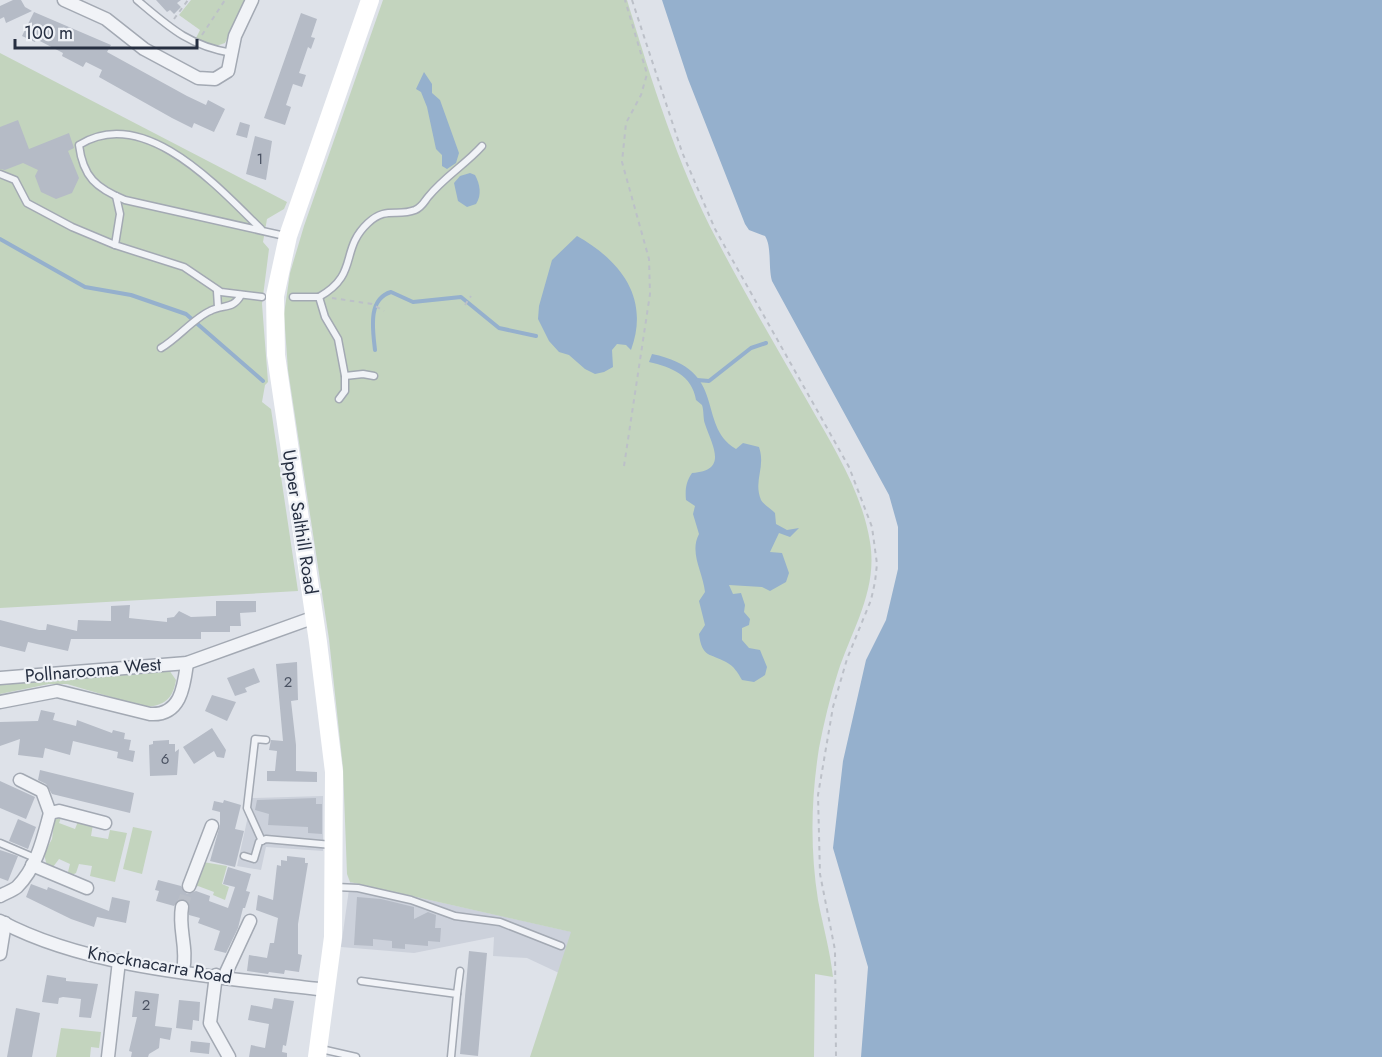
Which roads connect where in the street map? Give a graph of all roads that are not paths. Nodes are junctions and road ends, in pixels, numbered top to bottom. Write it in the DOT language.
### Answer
graph roads {
  1 [pos="64,0"];
  2 [pos="137,0"];
  3 [pos="252,0"];
  4 [pos="370,0"];
  5 [pos="232,53"];
  6 [pos="482,146"];
  7 [pos="0,174"];
  8 [pos="116,196"];
  9 [pos="261,229"];
  10 [pos="288,236"];
  11 [pos="116,245"];
  12 [pos="216,291"];
  13 [pos="241,295"];
  14 [pos="262,297"];
  15 [pos="293,297"];
  16 [pos="319,297"];
  17 [pos="219,308"];
  18 [pos="161,348"];
  19 [pos="345,376"];
  20 [pos="374,376"];
  21 [pos="339,399"];
  22 [pos="315,617"];
  23 [pos="187,663"];
  24 [pos="0,678"];
  25 [pos="0,702"];
  26 [pos="266,740"];
  27 [pos="20,780"];
  28 [pos="50,813"];
  29 [pos="105,823"];
  30 [pos="212,826"];
  31 [pos="262,841"];
  32 [pos="0,843"];
  33 [pos="335,846"];
  34 [pos="244,855"];
  35 [pos="34,862"];
  36 [pos="189,886"];
  37 [pos="335,887"];
  38 [pos="87,888"];
  39 [pos="0,896"];
  40 [pos="182,907"];
  41 [pos="250,921"];
  42 [pos="3,922"];
  43 [pos="561,946"];
  44 [pos="0,954"];
  45 [pos="119,961"];
  46 [pos="183,971"];
  47 [pos="460,971"];
  48 [pos="220,976"];
  49 [pos="361,981"];
  50 [pos="326,990"];
  51 [pos="457,994"];
  52 [pos="317,1052"];
  53 [pos="347,1056"];
  54 [pos="108,1057"];
  55 [pos="229,1057"];
  56 [pos="356,1057"];
  57 [pos="451,1057"];
  1 -- 5 [label="street"];
  2 -- 5 [label="lane"];
  3 -- 5 [label="street"];
  4 -- 10 [label="main road, Upper Salthill Road"];
  6 -- 16 [label="lane"];
  7 -- 11 [label="lane"];
  8 -- 9 [label="lane"];
  8 -- 9 [label="lane"];
  8 -- 11 [label="lane"];
  9 -- 10 [label="lane"];
  10 -- 22 [label="main road, Upper Salthill Road"];
  11 -- 12 [label="lane"];
  12 -- 13 [label="lane"];
  12 -- 17 [label="lane"];
  13 -- 14 [label="lane"];
  13 -- 17 [label="lane"];
  15 -- 16 [label="lane"];
  16 -- 19 [label="lane"];
  17 -- 18 [label="lane"];
  19 -- 20 [label="lane"];
  19 -- 21 [label="lane"];
  22 -- 23 [label="street, Pollnarooma West"];
  22 -- 33 [label="main road, Upper Salthill Road"];
  23 -- 24 [label="street, Pollnarooma West"];
  23 -- 25 [label="street, Pollnarooma West"];
  26 -- 31 [label="lane"];
  27 -- 28 [label="street"];
  28 -- 29 [label="street"];
  28 -- 35 [label="street"];
  30 -- 36 [label="street"];
  31 -- 33 [label="lane"];
  31 -- 34 [label="lane"];
  32 -- 35 [label="lane"];
  33 -- 37 [label="main road, Upper Salthill Road"];
  35 -- 38 [label="street"];
  35 -- 39 [label="street"];
  37 -- 43 [label="lane"];
  37 -- 50 [label="main road, Upper Salthill Road"];
  40 -- 46 [label="street"];
  41 -- 48 [label="street"];
  42 -- 44 [label="street"];
  42 -- 45 [label="street, Knocknacarra Road"];
  45 -- 46 [label="street, Knocknacarra Road"];
  45 -- 54 [label="street"];
  46 -- 48 [label="street, Knocknacarra Road"];
  47 -- 51 [label="lane"];
  48 -- 50 [label="street, Knocknacarra Road"];
  48 -- 55 [label="street"];
  49 -- 51 [label="lane"];
  50 -- 52 [label="main road, Upper Salthill Road"];
  51 -- 57 [label="lane"];
  52 -- 53 [label="lane"];
  53 -- 56 [label="lane"];
}
